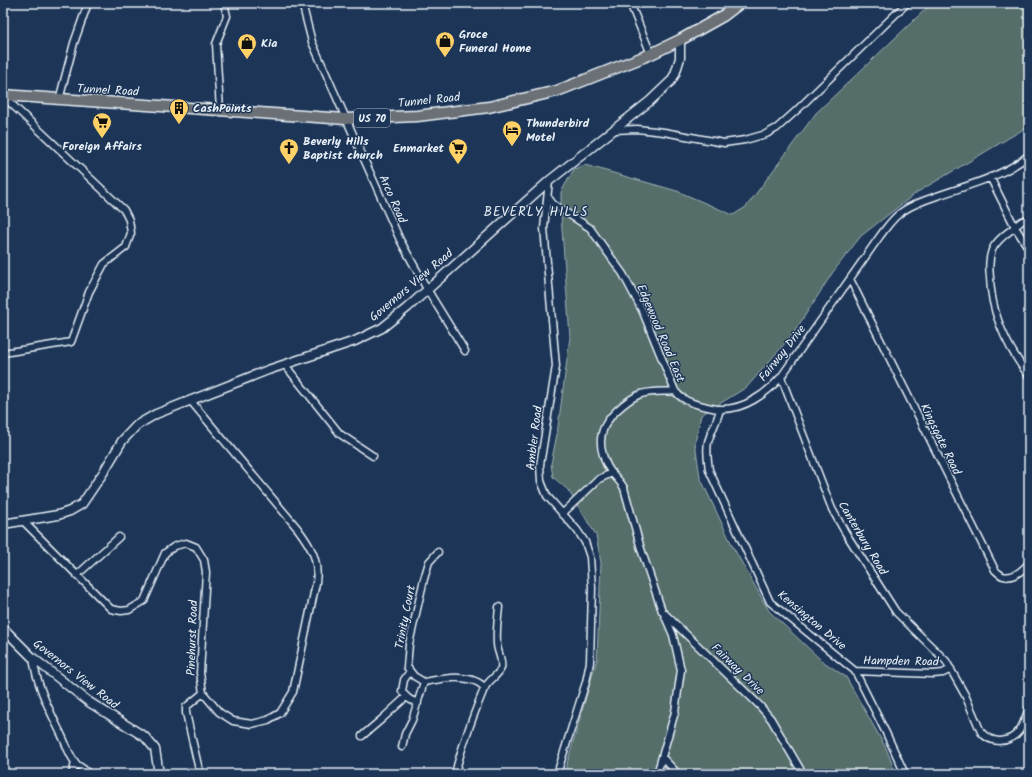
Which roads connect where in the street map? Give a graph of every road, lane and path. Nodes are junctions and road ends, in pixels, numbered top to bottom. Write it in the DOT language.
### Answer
graph roads {
  1 [pos="88,3"];
  2 [pos="224,3"];
  3 [pos="302,3"];
  4 [pos="630,3"];
  5 [pos="740,3"];
  6 [pos="907,3"];
  7 [pos="680,40"];
  8 [pos="651,54"];
  9 [pos="3,96"];
  10 [pos="59,100"];
  11 [pos="220,110"];
  12 [pos="345,119"];
  13 [pos="614,130"];
  14 [pos="1029,155"];
  15 [pos="990,177"];
  16 [pos="549,181"];
  17 [pos="548,197"];
  18 [pos="1029,219"];
  19 [pos="1015,228"];
  20 [pos="1029,249"];
  21 [pos="850,279"];
  22 [pos="427,289"];
  23 [pos="465,351"];
  24 [pos="3,353"];
  25 [pos="285,365"];
  26 [pos="1029,376"];
  27 [pos="781,377"];
  28 [pos="675,392"];
  29 [pos="190,400"];
  30 [pos="720,409"];
  31 [pos="373,456"];
  32 [pos="612,473"];
  33 [pos="3,489"];
  34 [pos="562,514"];
  35 [pos="23,521"];
  36 [pos="3,524"];
  37 [pos="120,538"];
  38 [pos="438,552"];
  39 [pos="1029,563"];
  40 [pos="77,575"];
  41 [pos="499,607"];
  42 [pos="662,611"];
  43 [pos="3,628"];
  44 [pos="33,658"];
  45 [pos="951,669"];
  46 [pos="410,671"];
  47 [pos="855,671"];
  48 [pos="424,682"];
  49 [pos="485,688"];
  50 [pos="203,694"];
  51 [pos="406,697"];
  52 [pos="418,703"];
  53 [pos="1029,708"];
  54 [pos="362,736"];
  55 [pos="402,747"];
  56 [pos="662,757"];
  57 [pos="75,763"];
  58 [pos="72,774"];
  59 [pos="88,774"];
  60 [pos="159,774"];
  61 [pos="200,774"];
  62 [pos="455,774"];
  63 [pos="557,774"];
  64 [pos="657,774"];
  65 [pos="678,774"];
  66 [pos="803,774"];
  67 [pos="905,774"];
  1 -- 10 [label="street"];
  2 -- 11 [label="street"];
  3 -- 12 [label="street, Arco Road"];
  4 -- 8 [label="street"];
  5 -- 7 [label="main road, Tunnel Road / US 70"];
  6 -- 13 [label="street"];
  7 -- 8 [label="main road, Tunnel Road / US 70"];
  7 -- 13 [label="street, Governors View Road"];
  8 -- 12 [label="main road, Tunnel Road / US 70"];
  9 -- 10 [label="main road, Tunnel Road / US 70"];
  9 -- 24 [label="street"];
  10 -- 11 [label="main road, Tunnel Road / US 70"];
  11 -- 12 [label="main road, Tunnel Road / US 70"];
  12 -- 22 [label="street, Arco Road"];
  13 -- 16 [label="street, Governors View Road"];
  14 -- 15 [label="street, Fairway Drive"];
  15 -- 19 [label="street"];
  15 -- 21 [label="street, Fairway Drive"];
  16 -- 17 [label="street, Ambler Road"];
  16 -- 22 [label="street, Governors View Road"];
  17 -- 28 [label="street, Edgewood Road East"];
  17 -- 34 [label="street, Ambler Road"];
  18 -- 19 [label="street"];
  19 -- 20 [label="street"];
  19 -- 26 [label="street"];
  21 -- 27 [label="street, Fairway Drive"];
  21 -- 39 [label="street, Kingsgate Road"];
  22 -- 23 [label="street, Arco Road"];
  22 -- 25 [label="street, Governors View Road"];
  25 -- 29 [label="street, Governors View Road"];
  25 -- 31 [label="street"];
  27 -- 30 [label="street, Fairway Drive"];
  27 -- 45 [label="street, Canterbury Road"];
  28 -- 30 [label="street, Fairway Drive"];
  28 -- 32 [label="street, Fairway Drive"];
  29 -- 35 [label="street, Governors View Road"];
  29 -- 50 [label="street, Pinehurst Road"];
  30 -- 47 [label="street, Kensington Drive"];
  32 -- 34 [label="street"];
  32 -- 42 [label="street, Fairway Drive"];
  33 -- 36 [label="street"];
  34 -- 63 [label="street, Ambler Road"];
  35 -- 36 [label="street, Governors View Road"];
  35 -- 40 [label="street, Pinehurst Road"];
  37 -- 40 [label="street"];
  38 -- 46 [label="street, Trinity Court"];
  40 -- 50 [label="street, Pinehurst Road"];
  41 -- 49 [label="street"];
  42 -- 56 [label="street"];
  42 -- 66 [label="street, Fairway Drive"];
  43 -- 44 [label="street, Governors View Road"];
  44 -- 57 [label="street"];
  44 -- 60 [label="street, Governors View Road"];
  45 -- 47 [label="street, Hampden Road"];
  45 -- 53 [label="street, Hampden Road"];
  46 -- 48 [label="street"];
  46 -- 51 [label="street"];
  47 -- 67 [label="street, Kensington Drive"];
  48 -- 49 [label="street"];
  48 -- 52 [label="street"];
  49 -- 62 [label="street"];
  50 -- 61 [label="street"];
  51 -- 52 [label="street"];
  51 -- 54 [label="street"];
  52 -- 55 [label="street"];
  56 -- 64 [label="street"];
  56 -- 65 [label="street"];
  57 -- 58 [label="street"];
  57 -- 59 [label="street"];
}
